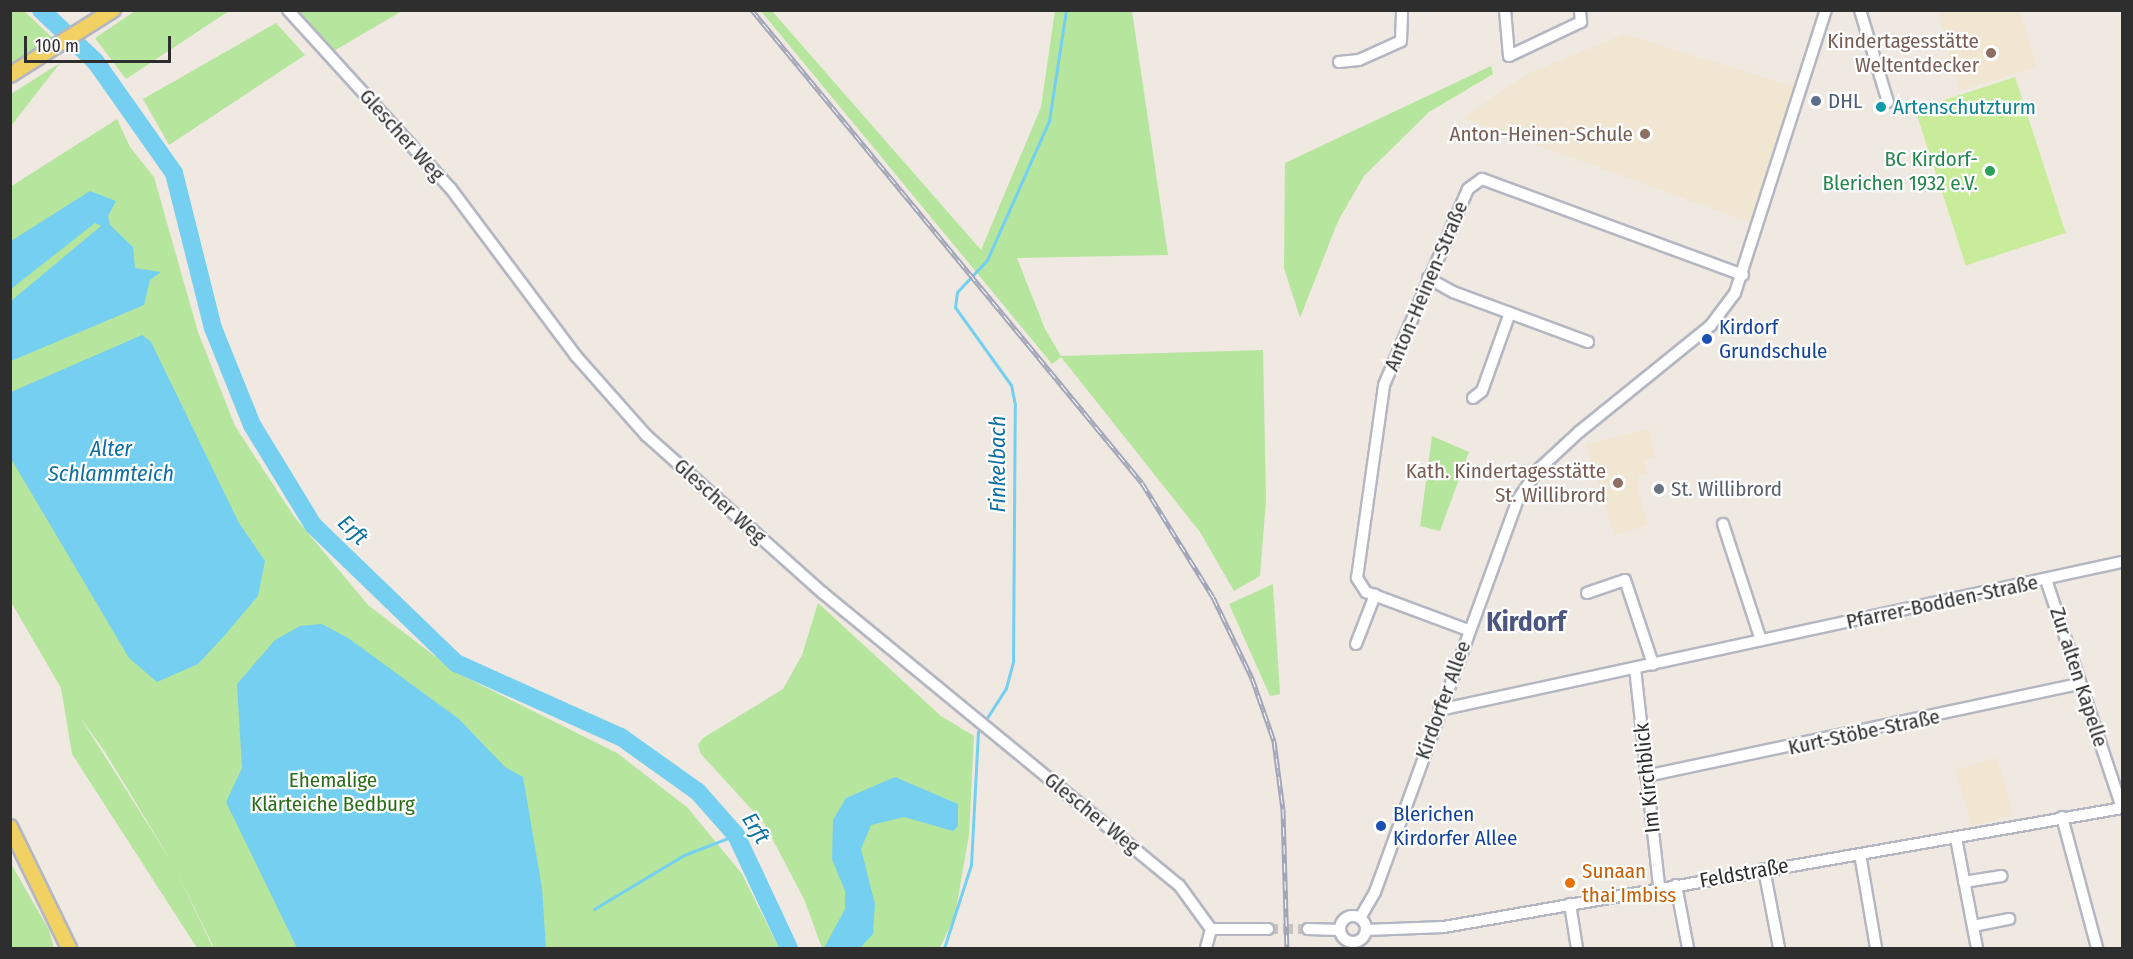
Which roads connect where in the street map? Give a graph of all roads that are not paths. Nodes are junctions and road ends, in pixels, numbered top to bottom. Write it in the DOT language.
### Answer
graph roads {
  1 [pos="113,10"];
  2 [pos="288,10"];
  3 [pos="1402,10"];
  4 [pos="1505,10"];
  5 [pos="1826,10"];
  6 [pos="1860,10"];
  7 [pos="1580,16"];
  8 [pos="1339,62"];
  9 [pos="10,75"];
  10 [pos="1888,102"];
  11 [pos="1743,275"];
  12 [pos="1428,278"];
  13 [pos="1510,313"];
  14 [pos="1588,342"];
  15 [pos="1473,398"];
  16 [pos="1723,524"];
  17 [pos="2122,562"];
  18 [pos="2046,579"];
  19 [pos="1587,593"];
  20 [pos="1375,595"];
  21 [pos="1468,630"];
  22 [pos="1761,640"];
  23 [pos="1356,644"];
  24 [pos="1653,664"];
  25 [pos="1635,668"];
  26 [pos="2080,684"];
  27 [pos="1439,710"];
  28 [pos="1646,776"];
  29 [pos="2122,808"];
  30 [pos="2062,817"];
  31 [pos="10,827"];
  32 [pos="1956,838"];
  33 [pos="1860,854"];
  34 [pos="1764,869"];
  35 [pos="2002,876"];
  36 [pos="1964,882"];
  37 [pos="1676,885"];
  38 [pos="1659,887"];
  39 [pos="1570,904"];
  40 [pos="1360,918"];
  41 [pos="2009,920"];
  42 [pos="1973,926"];
  43 [pos="1308,928"];
  44 [pos="1212,929"];
  45 [pos="1268,929"];
  46 [pos="1340,930"];
  47 [pos="1366,930"];
  48 [pos="1348,945"];
  49 [pos="69,948"];
  50 [pos="1206,948"];
  51 [pos="1577,948"];
  52 [pos="1688,948"];
  53 [pos="1779,948"];
  54 [pos="1876,948"];
  55 [pos="1977,948"];
  56 [pos="2097,948"];
  1 -- 9 [label="main road"];
  2 -- 44 [label="street, Glescher Weg"];
  3 -- 8 [label="street"];
  4 -- 7 [label="street"];
  5 -- 11 [label="street, Kirdorfer Allee"];
  6 -- 10 [label="street"];
  11 -- 12 [label="street, Anton-Heinen-Straße"];
  11 -- 21 [label="street, Kirdorfer Allee"];
  12 -- 13 [label="street"];
  12 -- 20 [label="street, Anton-Heinen-Straße"];
  13 -- 14 [label="street"];
  13 -- 15 [label="street"];
  16 -- 22 [label="street"];
  17 -- 18 [label="street, Pfarrer-Bodden-Straße"];
  18 -- 22 [label="street, Pfarrer-Bodden-Straße"];
  18 -- 26 [label="street, Zur alten Kapelle"];
  19 -- 24 [label="street"];
  20 -- 21 [label="street, Anton-Heinen-Straße"];
  20 -- 23 [label="street"];
  21 -- 27 [label="street, Kirdorfer Allee"];
  22 -- 24 [label="street, Pfarrer-Bodden-Straße"];
  24 -- 25 [label="street, Pfarrer-Bodden-Straße"];
  25 -- 27 [label="street, Pfarrer-Bodden-Straße"];
  25 -- 28 [label="street, Im Kirchblick"];
  26 -- 28 [label="street, Kurt-Stöbe-Straße"];
  26 -- 29 [label="street, Zur alten Kapelle"];
  27 -- 40 [label="street, Kirdorfer Allee"];
  28 -- 38 [label="street, Im Kirchblick"];
  29 -- 30 [label="street, Feldstraße"];
  30 -- 32 [label="street, Feldstraße"];
  30 -- 56 [label="street"];
  31 -- 49 [label="main road"];
  32 -- 33 [label="street, Feldstraße"];
  32 -- 36 [label="street"];
  33 -- 34 [label="street, Feldstraße"];
  33 -- 54 [label="street"];
  34 -- 37 [label="street, Feldstraße"];
  34 -- 53 [label="street"];
  35 -- 36 [label="street"];
  36 -- 42 [label="street"];
  37 -- 38 [label="street, Feldstraße"];
  37 -- 52 [label="street"];
  38 -- 39 [label="street, Feldstraße"];
  39 -- 47 [label="street, Feldstraße"];
  39 -- 51 [label="street"];
  40 -- 46 [label="street"];
  40 -- 47 [label="street"];
  41 -- 42 [label="street"];
  42 -- 55 [label="street"];
  43 -- 46 [label="street"];
  44 -- 45 [label="street"];
  44 -- 50 [label="street"];
  46 -- 48 [label="street, Feldstraße"];
  47 -- 48 [label="street, Feldstraße"];
}
